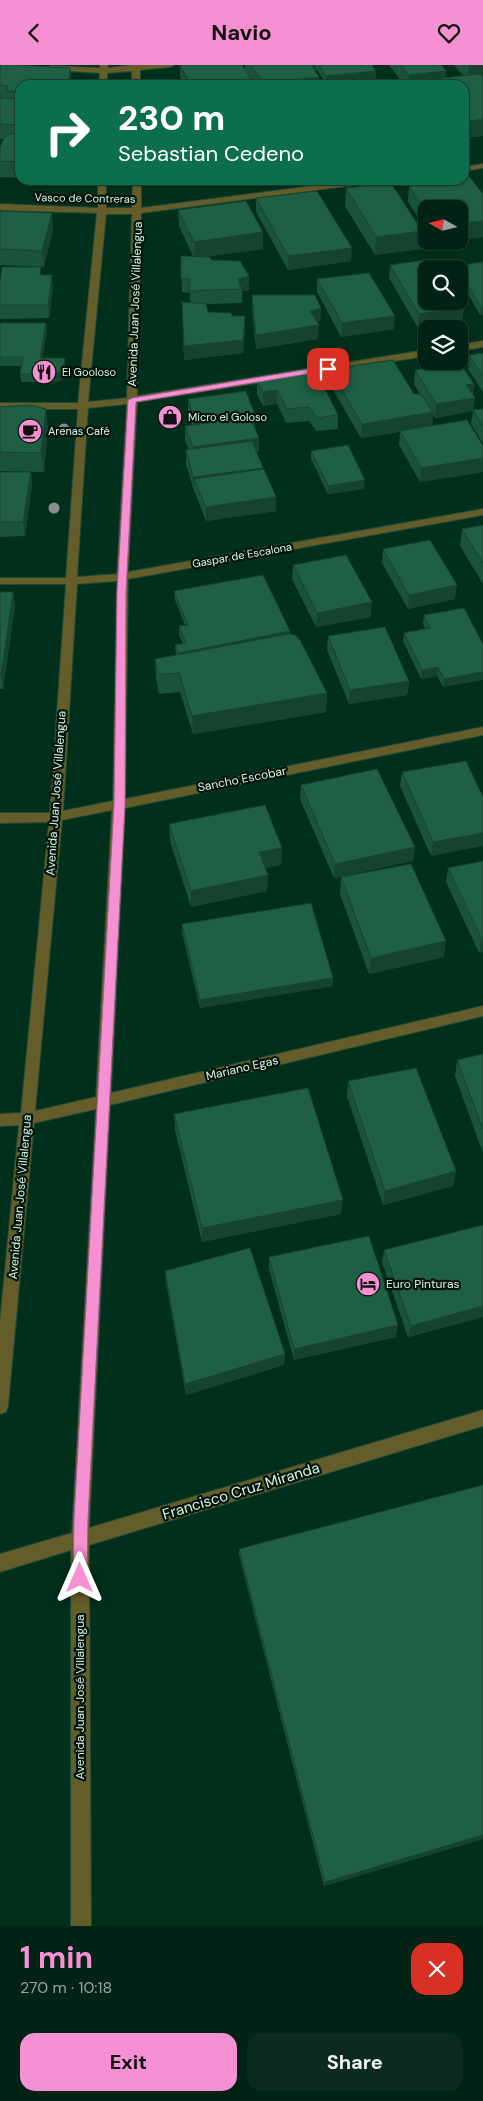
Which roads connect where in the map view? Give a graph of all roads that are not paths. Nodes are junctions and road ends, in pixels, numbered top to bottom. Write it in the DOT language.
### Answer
graph roads {
  1 [pos="170,65"];
  2 [pos="136,67"];
  3 [pos="46,68"];
  4 [pos="104,68"];
  5 [pos="136,80"];
  6 [pos="483,167"];
  7 [pos="469,168"];
  8 [pos="102,185"];
  9 [pos="138,185"];
  10 [pos="338,185"];
  11 [pos="0,207"];
  12 [pos="102,211"];
  13 [pos="138,211"];
  14 [pos="483,344"];
  15 [pos="468,346"];
  16 [pos="418,354"];
  17 [pos="132,400"];
  18 [pos="83,406"];
  19 [pos="0,407"];
  20 [pos="483,512"];
  21 [pos="122,577"];
  22 [pos="0,581"];
  23 [pos="72,581"];
  24 [pos="483,731"];
  25 [pos="119,804"];
  26 [pos="56,817"];
  27 [pos="0,818"];
  28 [pos="483,1011"];
  29 [pos="104,1101"];
  30 [pos="28,1119"];
  31 [pos="0,1120"];
  32 [pos="0,1406"];
  33 [pos="483,1418"];
  34 [pos="80,1539"];
  35 [pos="0,1563"];
  36 [pos="81,1926"];
  1 -- 2 [label="street"];
  2 -- 4 [label="street"];
  2 -- 5 [label="street"];
  3 -- 4 [label="street"];
  6 -- 7 [label="street"];
  8 -- 12 [label="street, Avenida Juan José Villalengua"];
  9 -- 13 [label="street, Avenida Juan José Villalengua"];
  10 -- 13 [label="street, Vasco de Contreras"];
  11 -- 12 [label="street, Vasco de Contreras"];
  12 -- 13 [label="street, Vasco de Contreras"];
  12 -- 18 [label="street, Avenida Juan José Villalengua"];
  13 -- 17 [label="street, Avenida Juan José Villalengua"];
  14 -- 15 [label="street"];
  16 -- 17 [label="street"];
  17 -- 18 [label="street"];
  17 -- 21 [label="street, Avenida Juan José Villalengua"];
  18 -- 19 [label="street"];
  18 -- 23 [label="street, Avenida Juan José Villalengua"];
  20 -- 21 [label="street, Gaspar de Escalona"];
  21 -- 23 [label="street, Gaspar de Escalona"];
  21 -- 25 [label="street, Avenida Juan José Villalengua"];
  22 -- 23 [label="street, Gaspar de Escalona"];
  23 -- 26 [label="street, Avenida Juan José Villalengua"];
  24 -- 25 [label="street, Sancho Escobar"];
  25 -- 26 [label="street, Sancho Escobar"];
  25 -- 29 [label="street, Avenida Juan José Villalengua"];
  26 -- 27 [label="street, Sancho Escobar"];
  26 -- 30 [label="street, Avenida Juan José Villalengua"];
  28 -- 29 [label="street, Mariano Egas"];
  29 -- 30 [label="street, Mariano Egas"];
  29 -- 34 [label="street, Avenida Juan José Villalengua"];
  30 -- 31 [label="street, Mariano Egas"];
  30 -- 32 [label="street, Avenida Juan José Villalengua"];
  33 -- 34 [label="street, Francisco Cruz Miranda"];
  34 -- 35 [label="street, Francisco Cruz Miranda"];
  34 -- 36 [label="street, Avenida Juan José Villalengua"];
}
